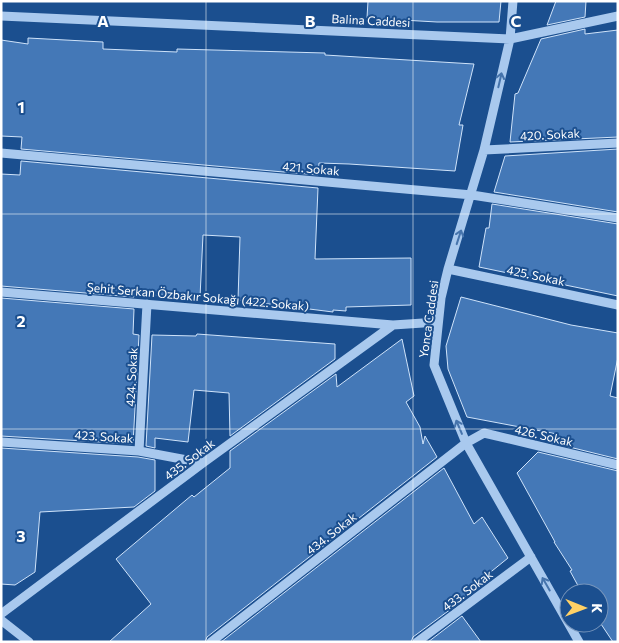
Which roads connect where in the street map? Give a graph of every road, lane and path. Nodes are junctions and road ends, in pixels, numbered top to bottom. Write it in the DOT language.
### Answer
graph roads {
  1 [pos="513,1"];
  2 [pos="1,16"];
  3 [pos="618,16"];
  4 [pos="510,39"];
  5 [pos="618,143"];
  6 [pos="484,150"];
  7 [pos="1,153"];
  8 [pos="472,195"];
  9 [pos="618,218"];
  10 [pos="448,269"];
  11 [pos="1,292"];
  12 [pos="147,304"];
  13 [pos="618,305"];
  14 [pos="438,322"];
  15 [pos="393,325"];
  16 [pos="1,442"];
  17 [pos="466,443"];
  18 [pos="139,451"];
  19 [pos="203,463"];
  20 [pos="618,465"];
  21 [pos="531,557"];
  22 [pos="1,614"];
  23 [pos="1,620"];
  24 [pos="29,642"];
  25 [pos="212,642"];
  26 [pos="418,642"];
  27 [pos="579,642"];
  1 -- 4 [label="street, Yonca Caddesi"];
  2 -- 4 [label="street, Balina Caddesi"];
  3 -- 4 [label="street, Balina Caddesi"];
  6 -- 4 [label="street, Yonca Caddesi, one-way"];
  5 -- 6 [label="street, 420. Sokak"];
  6 -- 8 [label="street, Yonca Caddesi"];
  7 -- 8 [label="street, 421. Sokak"];
  8 -- 9 [label="street, 421. Sokak"];
  10 -- 8 [label="street, Yonca Caddesi, one-way"];
  10 -- 13 [label="street, 425. Sokak"];
  10 -- 14 [label="street, Yonca Caddesi"];
  11 -- 12 [label="street, Şehit Serkan Özbakır Sokağı (422. Sokak)"];
  12 -- 15 [label="street, Şehit Serkan Özbakır Sokağı (422. Sokak)"];
  12 -- 18 [label="street, 424. Sokak"];
  14 -- 15 [label="street, Şehit Serkan Özbakır Sokağı (422. Sokak)"];
  17 -- 14 [label="street, Yonca Caddesi, one-way"];
  15 -- 19 [label="street, 435. Sokak"];
  16 -- 18 [label="street, 423. Sokak"];
  17 -- 20 [label="street, 426. Sokak"];
  17 -- 21 [label="street, Yonca Caddesi"];
  17 -- 25 [label="street, 434. Sokak"];
  18 -- 19 [label="street, 423. Sokak"];
  19 -- 22 [label="street, 435. Sokak"];
  21 -- 26 [label="street, 433. Sokak"];
  27 -- 21 [label="street, Yonca Caddesi, one-way"];
  23 -- 24 [label="street"];
}
